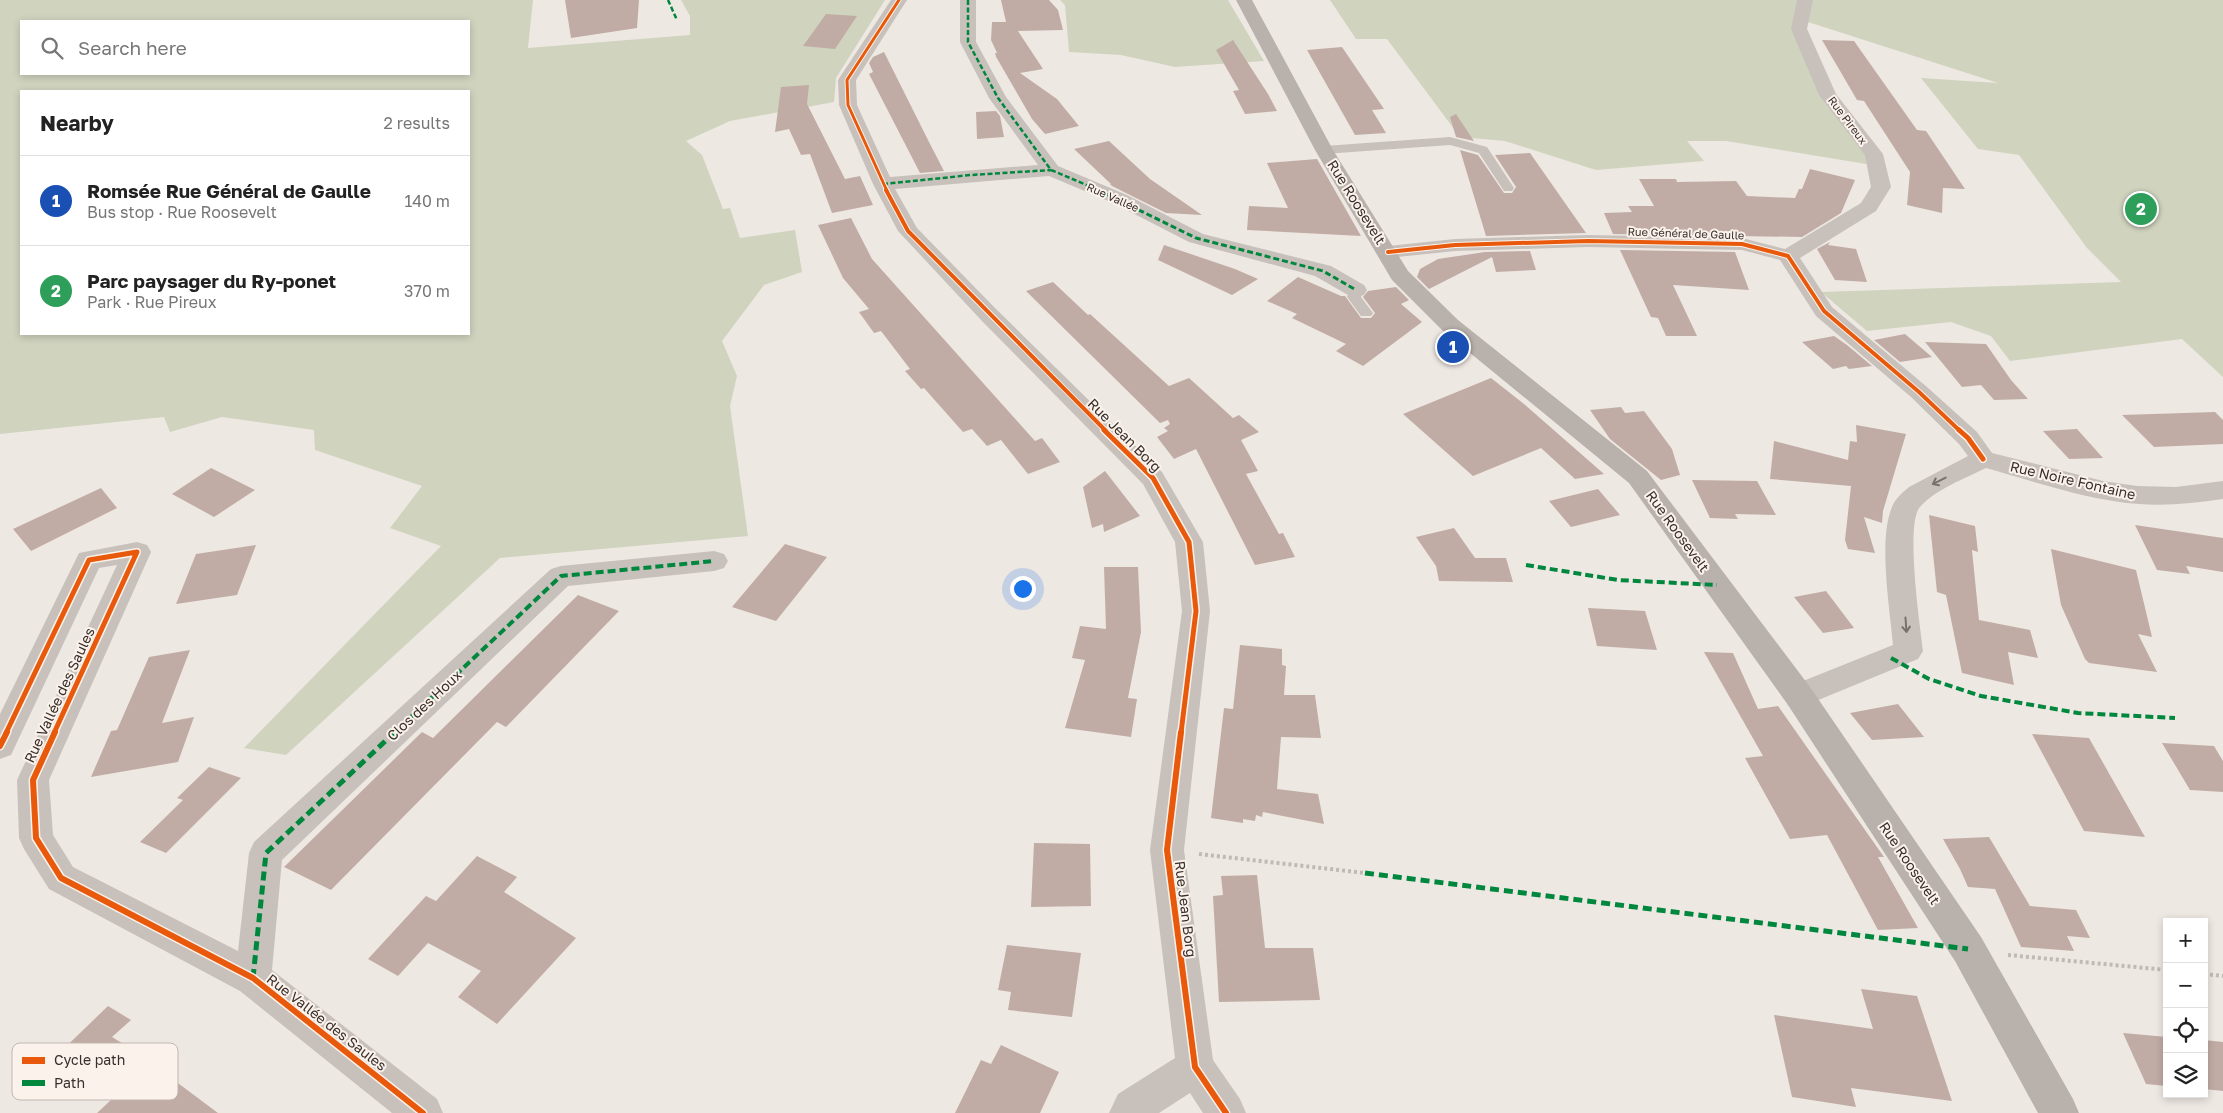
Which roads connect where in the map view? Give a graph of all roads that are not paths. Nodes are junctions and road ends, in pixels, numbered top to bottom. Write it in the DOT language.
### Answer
graph roads {
  1 [pos="899,0"];
  2 [pos="968,0"];
  3 [pos="1244,0"];
  4 [pos="1804,0"];
  5 [pos="1324,150"];
  6 [pos="1051,170"];
  7 [pos="883,184"];
  8 [pos="1508,188"];
  9 [pos="1388,252"];
  10 [pos="1788,256"];
  11 [pos="1356,290"];
  12 [pos="1366,313"];
  13 [pos="1983,458"];
  14 [pos="2223,490"];
  15 [pos="714,561"];
  16 [pos="1799,696"];
  17 [pos="0,746"];
  18 [pos="253,978"];
  19 [pos="1195,1067"];
  20 [pos="423,1113"];
  21 [pos="1129,1113"];
  22 [pos="1226,1113"];
  23 [pos="2059,1113"];
  1 -- 7 [label="street, Rue Jean Borg"];
  2 -- 6 [label="street"];
  3 -- 5 [label="main road, Rue Roosevelt"];
  4 -- 10 [label="street, Rue Pireux"];
  5 -- 8 [label="lane"];
  5 -- 9 [label="main road, Rue Roosevelt"];
  6 -- 7 [label="street"];
  6 -- 11 [label="street, Rue Vallée"];
  7 -- 19 [label="street, Rue Jean Borg"];
  9 -- 10 [label="street, Rue Général de Gaulle"];
  9 -- 16 [label="main road, Rue Roosevelt"];
  10 -- 13 [label="street"];
  11 -- 12 [label="lane"];
  13 -- 14 [label="street, Rue Noire Fontaine"];
  13 -- 16 [label="street, one-way"];
  15 -- 18 [label="street, Clos des Houx"];
  16 -- 23 [label="main road, Rue Roosevelt"];
  17 -- 18 [label="street, Rue Vallée des Saules"];
  18 -- 20 [label="street, Rue Vallée des Saules"];
  19 -- 21 [label="street"];
  19 -- 22 [label="street, Rue Jean Borg"];
}
